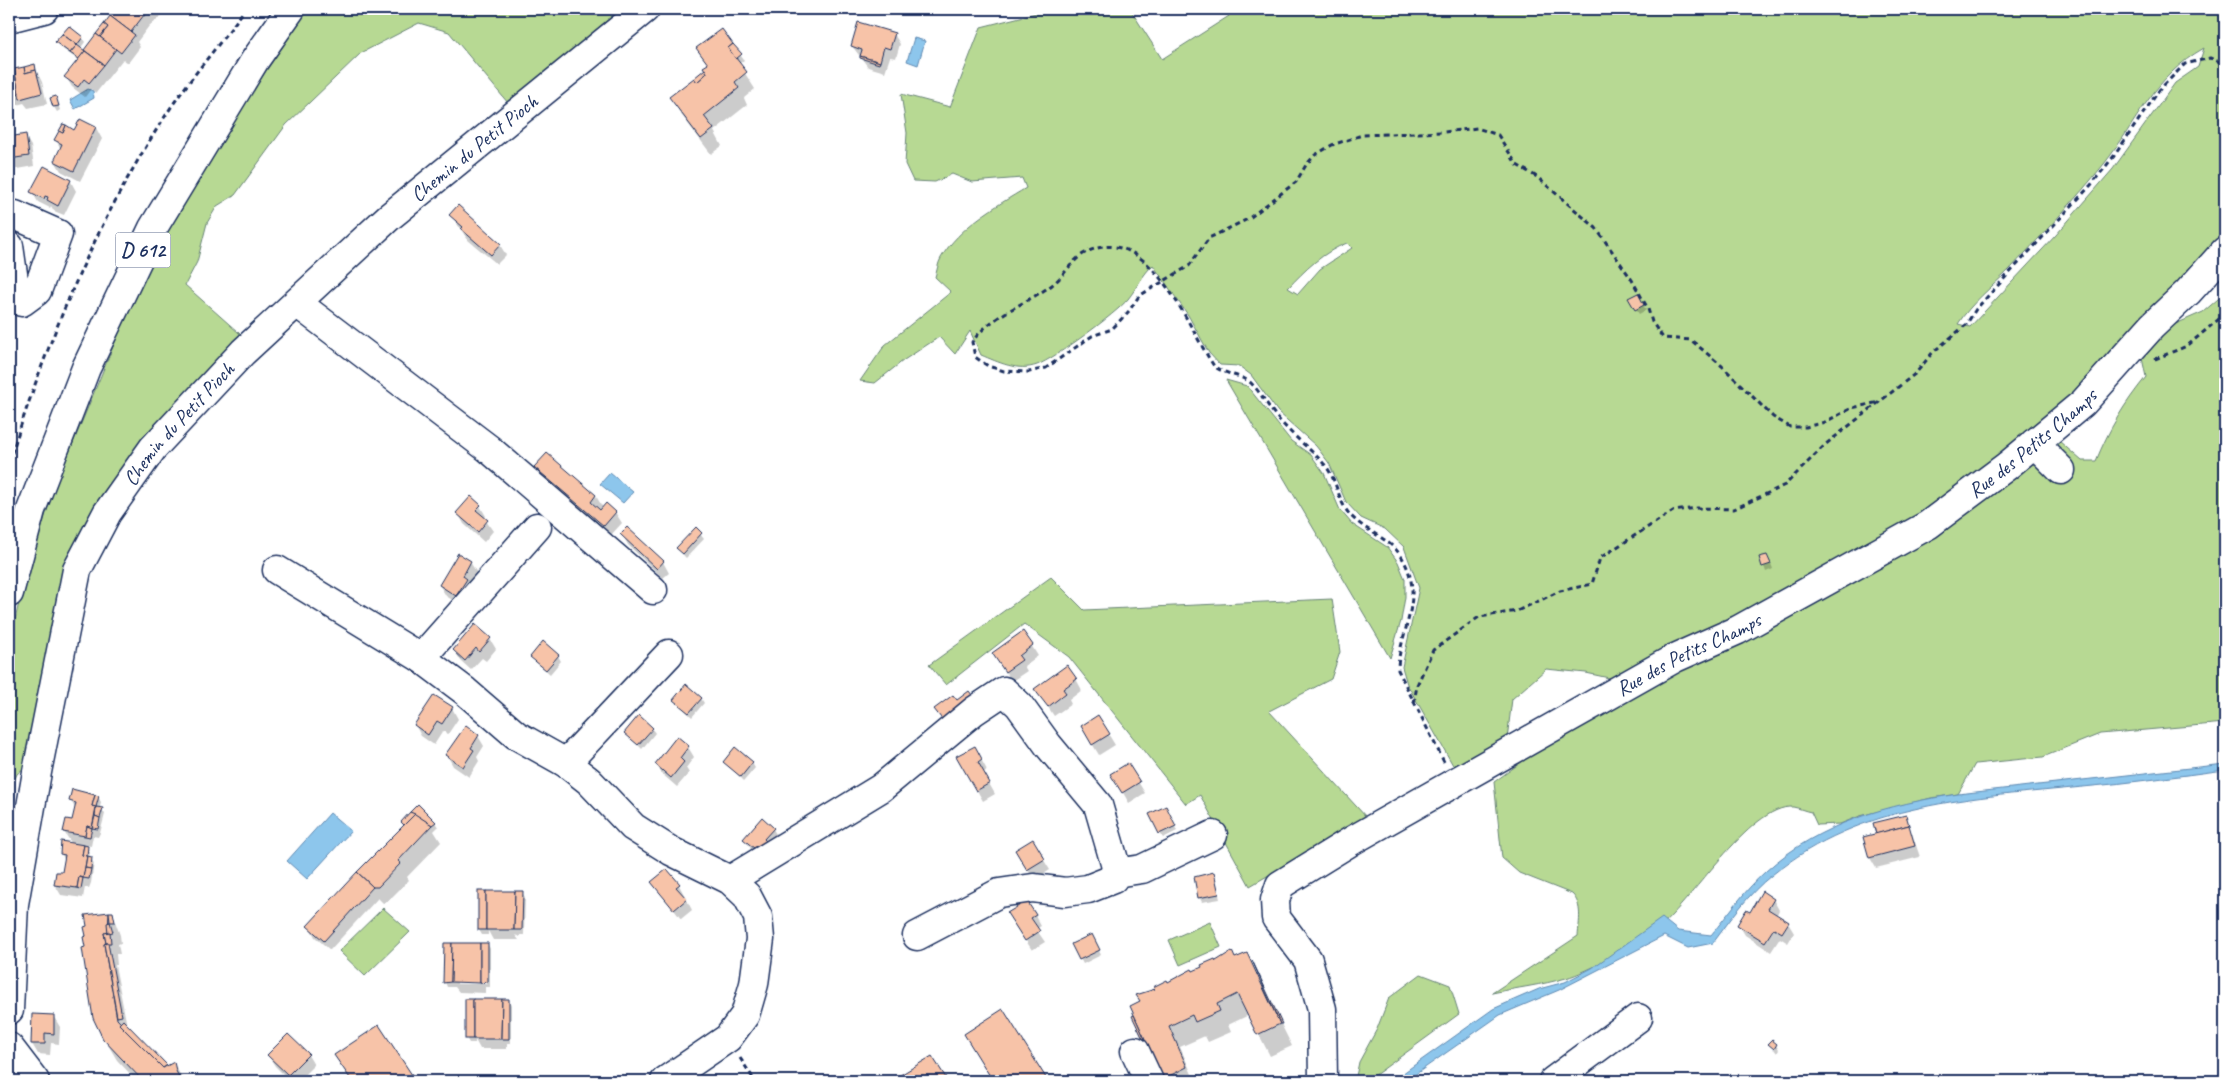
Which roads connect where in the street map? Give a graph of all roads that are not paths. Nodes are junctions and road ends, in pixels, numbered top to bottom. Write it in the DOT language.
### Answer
graph roads {
  1 [pos="44,9"];
  2 [pos="291,9"];
  3 [pos="645,9"];
  4 [pos="9,18"];
  5 [pos="9,215"];
  6 [pos="9,246"];
  7 [pos="2225,251"];
  8 [pos="297,303"];
  9 [pos="2034,443"];
  10 [pos="2061,470"];
  11 [pos="537,527"];
  12 [pos="277,570"];
  13 [pos="652,590"];
  14 [pos="9,594"];
  15 [pos="669,654"];
  16 [pos="421,658"];
  17 [pos="566,763"];
  18 [pos="1213,835"];
  19 [pos="1115,873"];
  20 [pos="730,880"];
  21 [pos="917,936"];
  22 [pos="9,1010"];
  23 [pos="1638,1018"];
  24 [pos="9,1047"];
  25 [pos="1135,1051"];
  26 [pos="34,1081"];
  27 [pos="665,1081"];
  28 [pos="1149,1081"];
  29 [pos="1323,1081"];
  30 [pos="1554,1081"];
  1 -- 4 [label="main road"];
  2 -- 14 [label="main road, D 612"];
  3 -- 8 [label="main road, Chemin du Petit Pioch"];
  5 -- 6 [label="main road"];
  7 -- 9 [label="main road, Rue des Petits Champs"];
  8 -- 13 [label="main road"];
  8 -- 22 [label="main road, Chemin du Petit Pioch"];
  9 -- 10 [label="main road"];
  9 -- 29 [label="main road, Rue des Petits Champs"];
  11 -- 16 [label="main road"];
  12 -- 16 [label="main road"];
  15 -- 17 [label="main road"];
  16 -- 17 [label="main road"];
  17 -- 20 [label="main road"];
  18 -- 19 [label="main road"];
  19 -- 20 [label="main road"];
  19 -- 21 [label="main road"];
  20 -- 27 [label="main road"];
  23 -- 30 [label="main road"];
  24 -- 26 [label="main road"];
  25 -- 28 [label="main road"];
}
